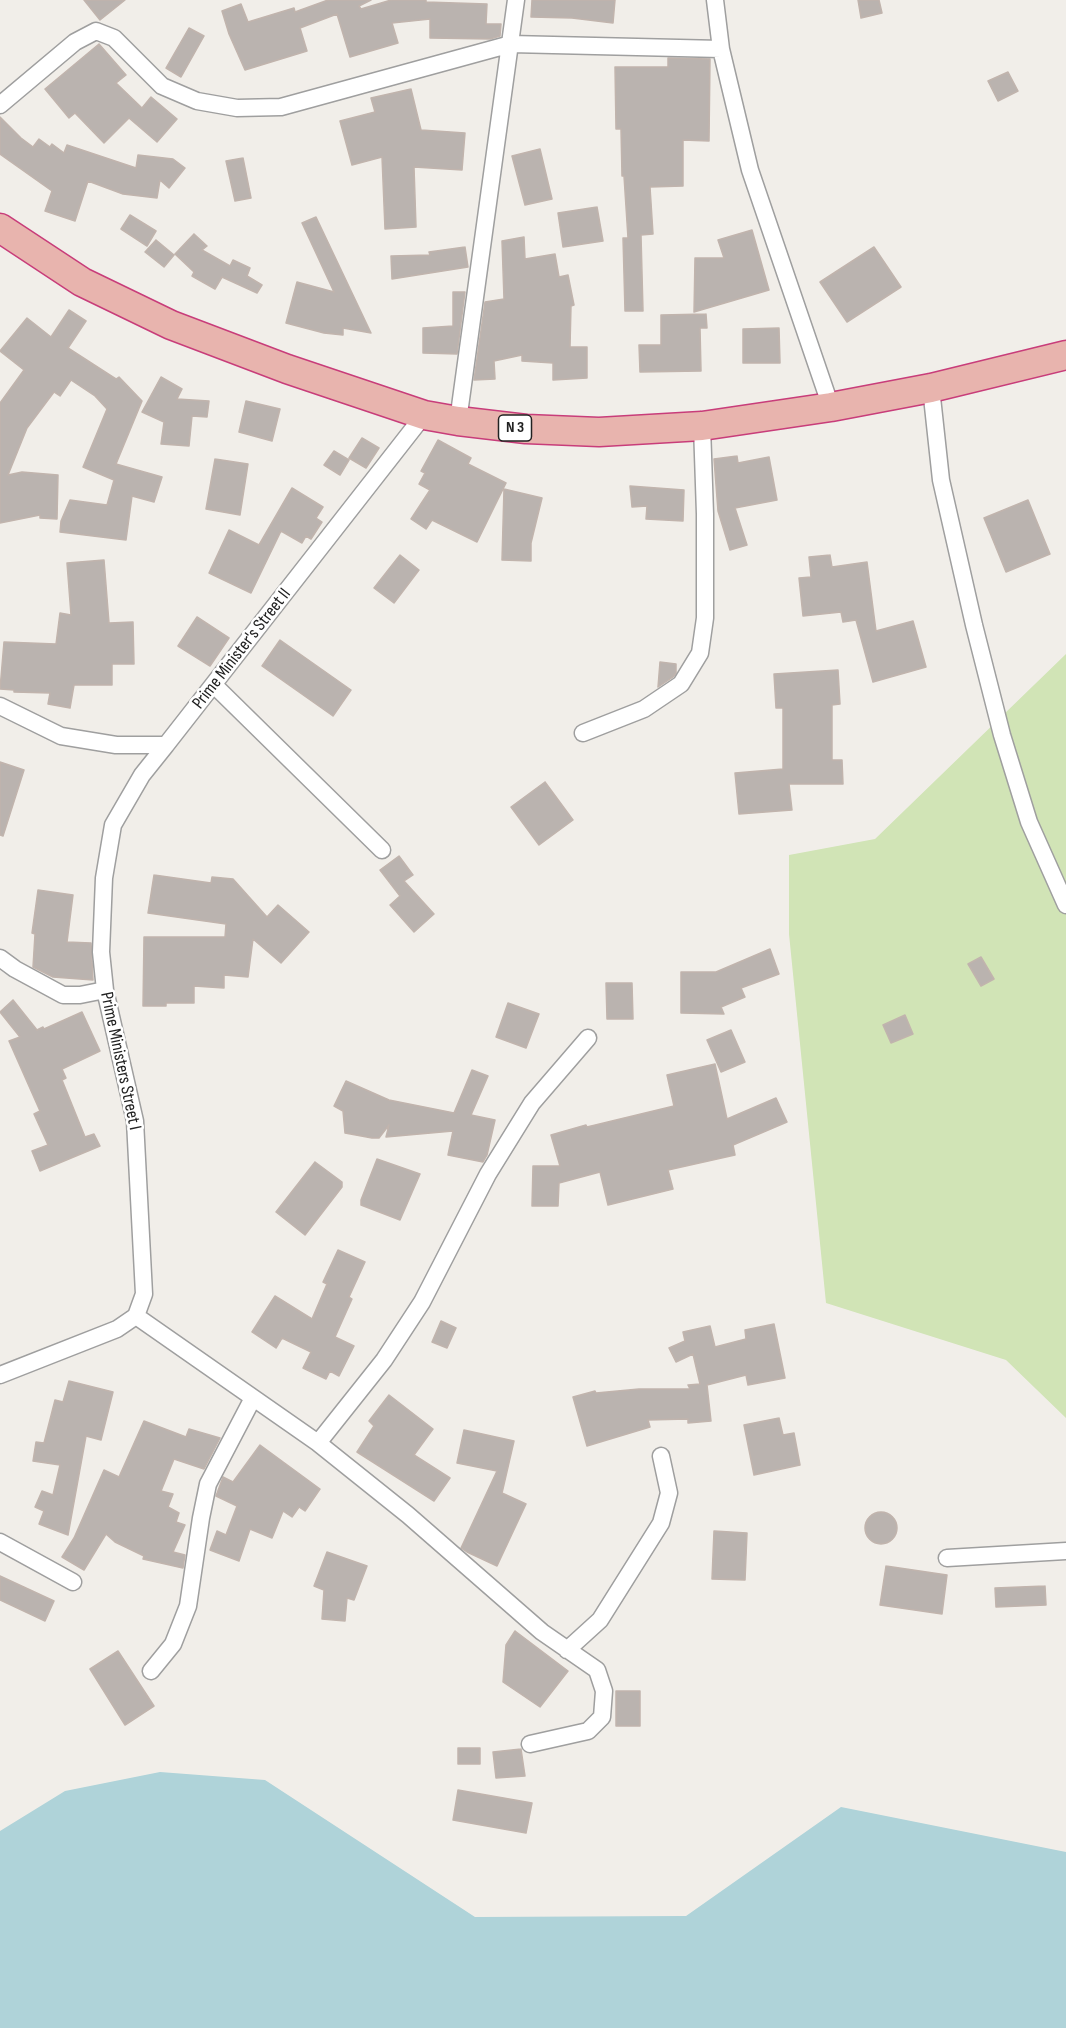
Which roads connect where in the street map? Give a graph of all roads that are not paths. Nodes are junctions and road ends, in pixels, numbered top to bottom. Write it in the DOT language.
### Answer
graph roads {
  1 [pos="516,0"];
  2 [pos="715,0"];
  3 [pos="511,44"];
  4 [pos="721,49"];
  5 [pos="0,105"];
  6 [pos="0,228"];
  7 [pos="1066,355"];
  8 [pos="931,388"];
  9 [pos="831,407"];
  10 [pos="424,415"];
  11 [pos="458,422"];
  12 [pos="702,426"];
  13 [pos="214,685"];
  14 [pos="0,706"];
  15 [pos="583,733"];
  16 [pos="166,745"];
  17 [pos="381,850"];
  18 [pos="1066,905"];
  19 [pos="0,958"];
  20 [pos="105,990"];
  21 [pos="588,1038"];
  22 [pos="136,1316"];
  23 [pos="0,1375"];
  24 [pos="254,1398"];
  25 [pos="318,1443"];
  26 [pos="661,1456"];
  27 [pos="0,1542"];
  28 [pos="1066,1551"];
  29 [pos="947,1558"];
  30 [pos="73,1582"];
  31 [pos="567,1650"];
  32 [pos="151,1671"];
  33 [pos="530,1744"];
  1 -- 3 [label="street"];
  2 -- 4 [label="street"];
  3 -- 4 [label="street"];
  3 -- 5 [label="street"];
  3 -- 11 [label="street"];
  4 -- 9 [label="street"];
  6 -- 10 [label="highway, N 3"];
  7 -- 8 [label="highway, N 3"];
  8 -- 9 [label="highway, N 3"];
  8 -- 18 [label="street"];
  9 -- 12 [label="highway, N 3"];
  10 -- 11 [label="highway, N 3"];
  10 -- 13 [label="street, Prime Minister's Street II"];
  11 -- 12 [label="highway, N 3"];
  12 -- 15 [label="street"];
  13 -- 16 [label="street, Prime Minister's Street II"];
  13 -- 17 [label="street"];
  14 -- 16 [label="street"];
  16 -- 20 [label="street, Prime Ministers Street I"];
  19 -- 20 [label="street"];
  20 -- 22 [label="street, Prime Ministers Street I"];
  21 -- 25 [label="street"];
  22 -- 23 [label="street"];
  22 -- 24 [label="street"];
  24 -- 25 [label="street"];
  24 -- 32 [label="street"];
  25 -- 31 [label="street"];
  26 -- 31 [label="street"];
  27 -- 30 [label="street"];
  28 -- 29 [label="street"];
  31 -- 33 [label="street"];
}
